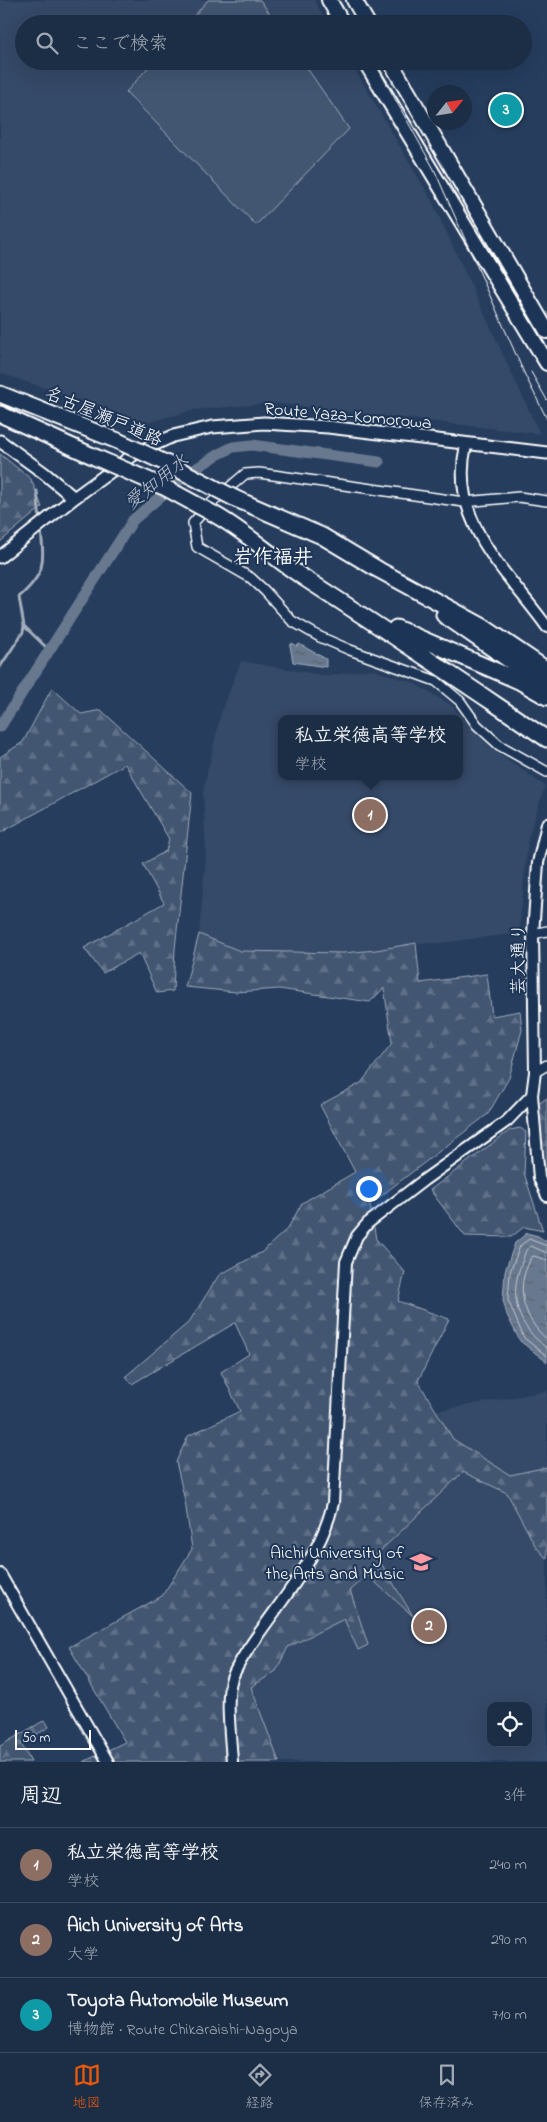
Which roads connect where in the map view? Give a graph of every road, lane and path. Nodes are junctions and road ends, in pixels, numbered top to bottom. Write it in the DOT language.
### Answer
graph roads {
  1 [pos="329,0"];
  2 [pos="354,0"];
  3 [pos="338,15"];
  4 [pos="363,15"];
  5 [pos="370,70"];
  6 [pos="395,70"];
  7 [pos="547,331"];
  8 [pos="547,363"];
  9 [pos="0,394"];
  10 [pos="0,414"];
  11 [pos="0,441"];
  12 [pos="466,445"];
  13 [pos="547,453"];
  14 [pos="74,498"];
  15 [pos="547,501"];
  16 [pos="464,502"];
  17 [pos="0,557"];
  18 [pos="356,610"];
  19 [pos="547,627"];
  20 [pos="540,680"];
  21 [pos="547,697"];
  22 [pos="547,739"];
  23 [pos="547,772"];
  24 [pos="547,824"];
  25 [pos="547,931"];
  26 [pos="533,934"];
  27 [pos="547,1065"];
  28 [pos="535,1072"];
  29 [pos="532,1094"];
  30 [pos="547,1196"];
  31 [pos="0,1574"];
  32 [pos="108,1762"];
  33 [pos="232,1762"];
  1 -- 3 [label="main road"];
  2 -- 4 [label="main road"];
  5 -- 8 [label="main road"];
  6 -- 7 [label="main road"];
  9 -- 20 [label="highway, 名古屋瀬戸道路, bridge"];
  10 -- 18 [label="highway, bridge"];
  11 -- 14 [label="main road"];
  12 -- 13 [label="main road, Route Yaza-Komorowa"];
  12 -- 14 [label="main road, Route Yaza-Komorowa"];
  12 -- 16 [label="street"];
  14 -- 17 [label="main road, Route Yaza-Komorowa"];
  15 -- 16 [label="street"];
  16 -- 19 [label="street"];
  16 -- 23 [label="street"];
  18 -- 20 [label="highway"];
  18 -- 22 [label="highway"];
  20 -- 21 [label="highway"];
  24 -- 26 [label="street, 芸大通り"];
  25 -- 26 [label="street"];
  26 -- 28 [label="street, 芸大通り"];
  27 -- 28 [label="street"];
  28 -- 29 [label="street, 芸大通り"];
  29 -- 30 [label="street, 芸大通り"];
  29 -- 33 [label="street"];
  31 -- 32 [label="street"];
}
